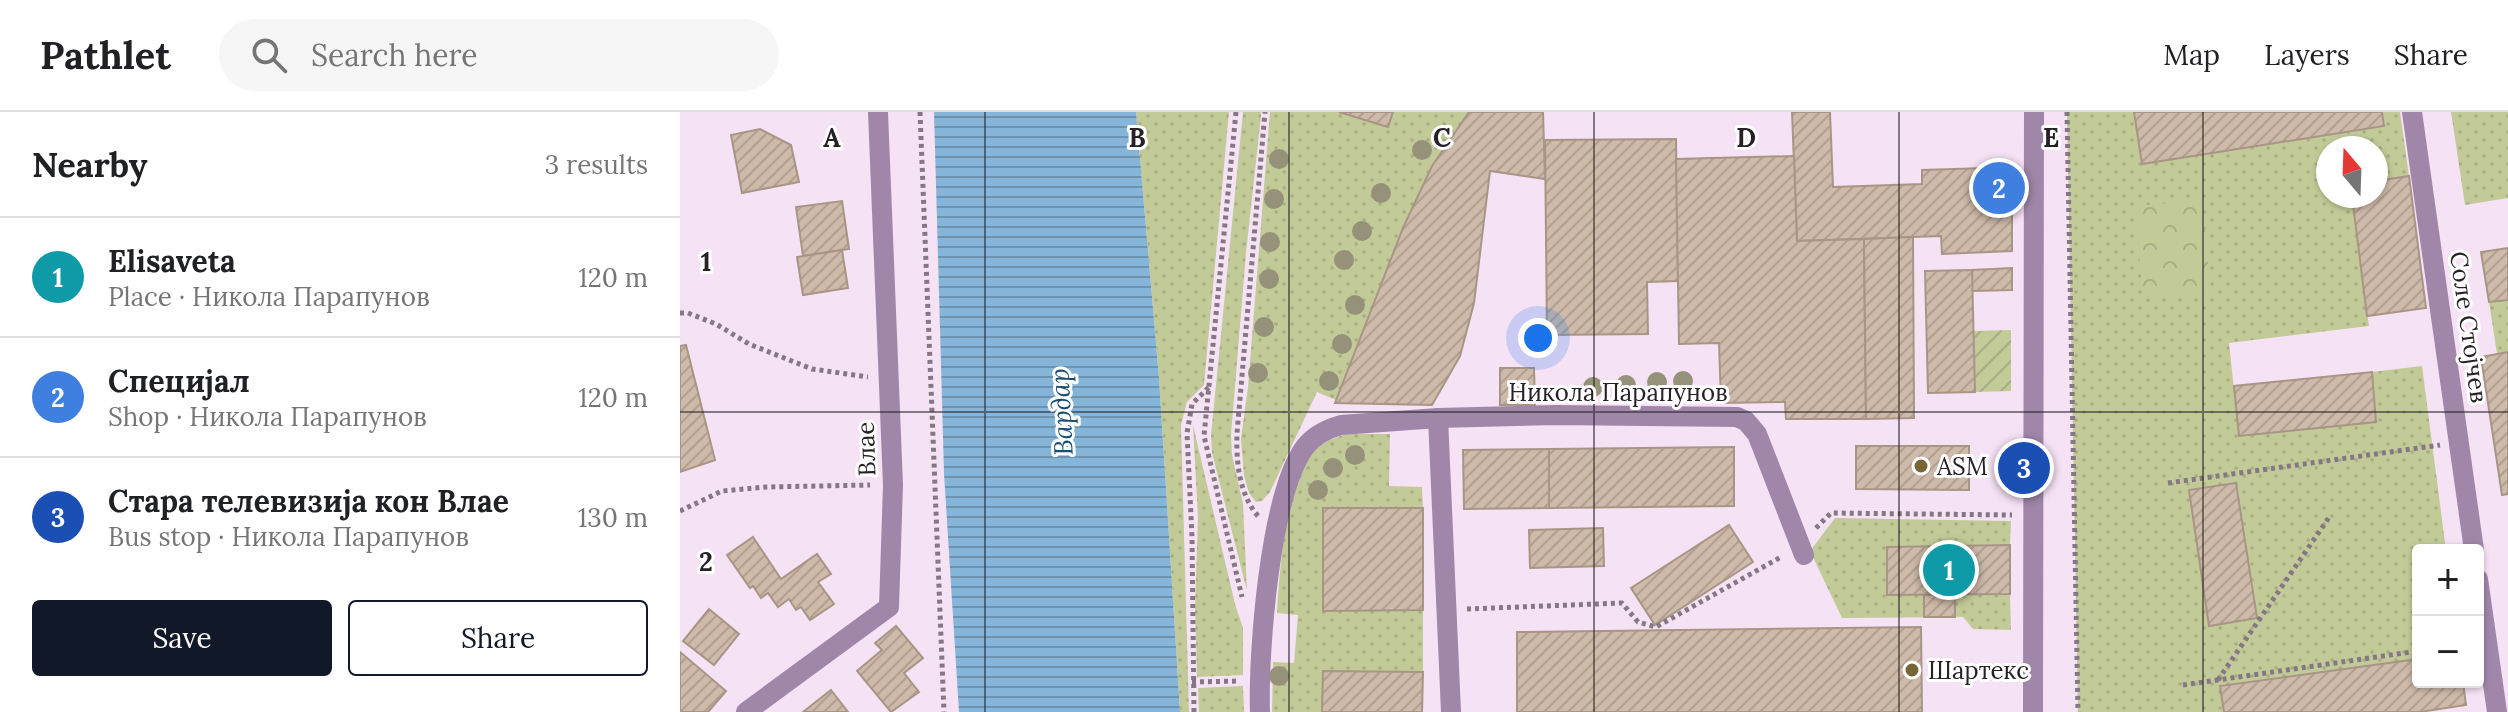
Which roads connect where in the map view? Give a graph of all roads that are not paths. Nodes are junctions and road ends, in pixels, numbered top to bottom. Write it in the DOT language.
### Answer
graph roads {
  1 [pos="878,112"];
  2 [pos="2034,112"];
  3 [pos="2412,112"];
  4 [pos="1438,418"];
  5 [pos="2473,544"];
  6 [pos="1802,550"];
  7 [pos="2483,616"];
  8 [pos="746,712"];
  9 [pos="1260,712"];
  10 [pos="1451,712"];
  11 [pos="2033,712"];
  12 [pos="2497,712"];
  1 -- 8 [label="street, Влае"];
  2 -- 11 [label="street"];
  3 -- 5 [label="street, Соле Стојчев"];
  4 -- 6 [label="street, Никола Парапунов"];
  4 -- 9 [label="street, Никола Парапунов"];
  4 -- 10 [label="street"];
  7 -- 12 [label="street"];
}
